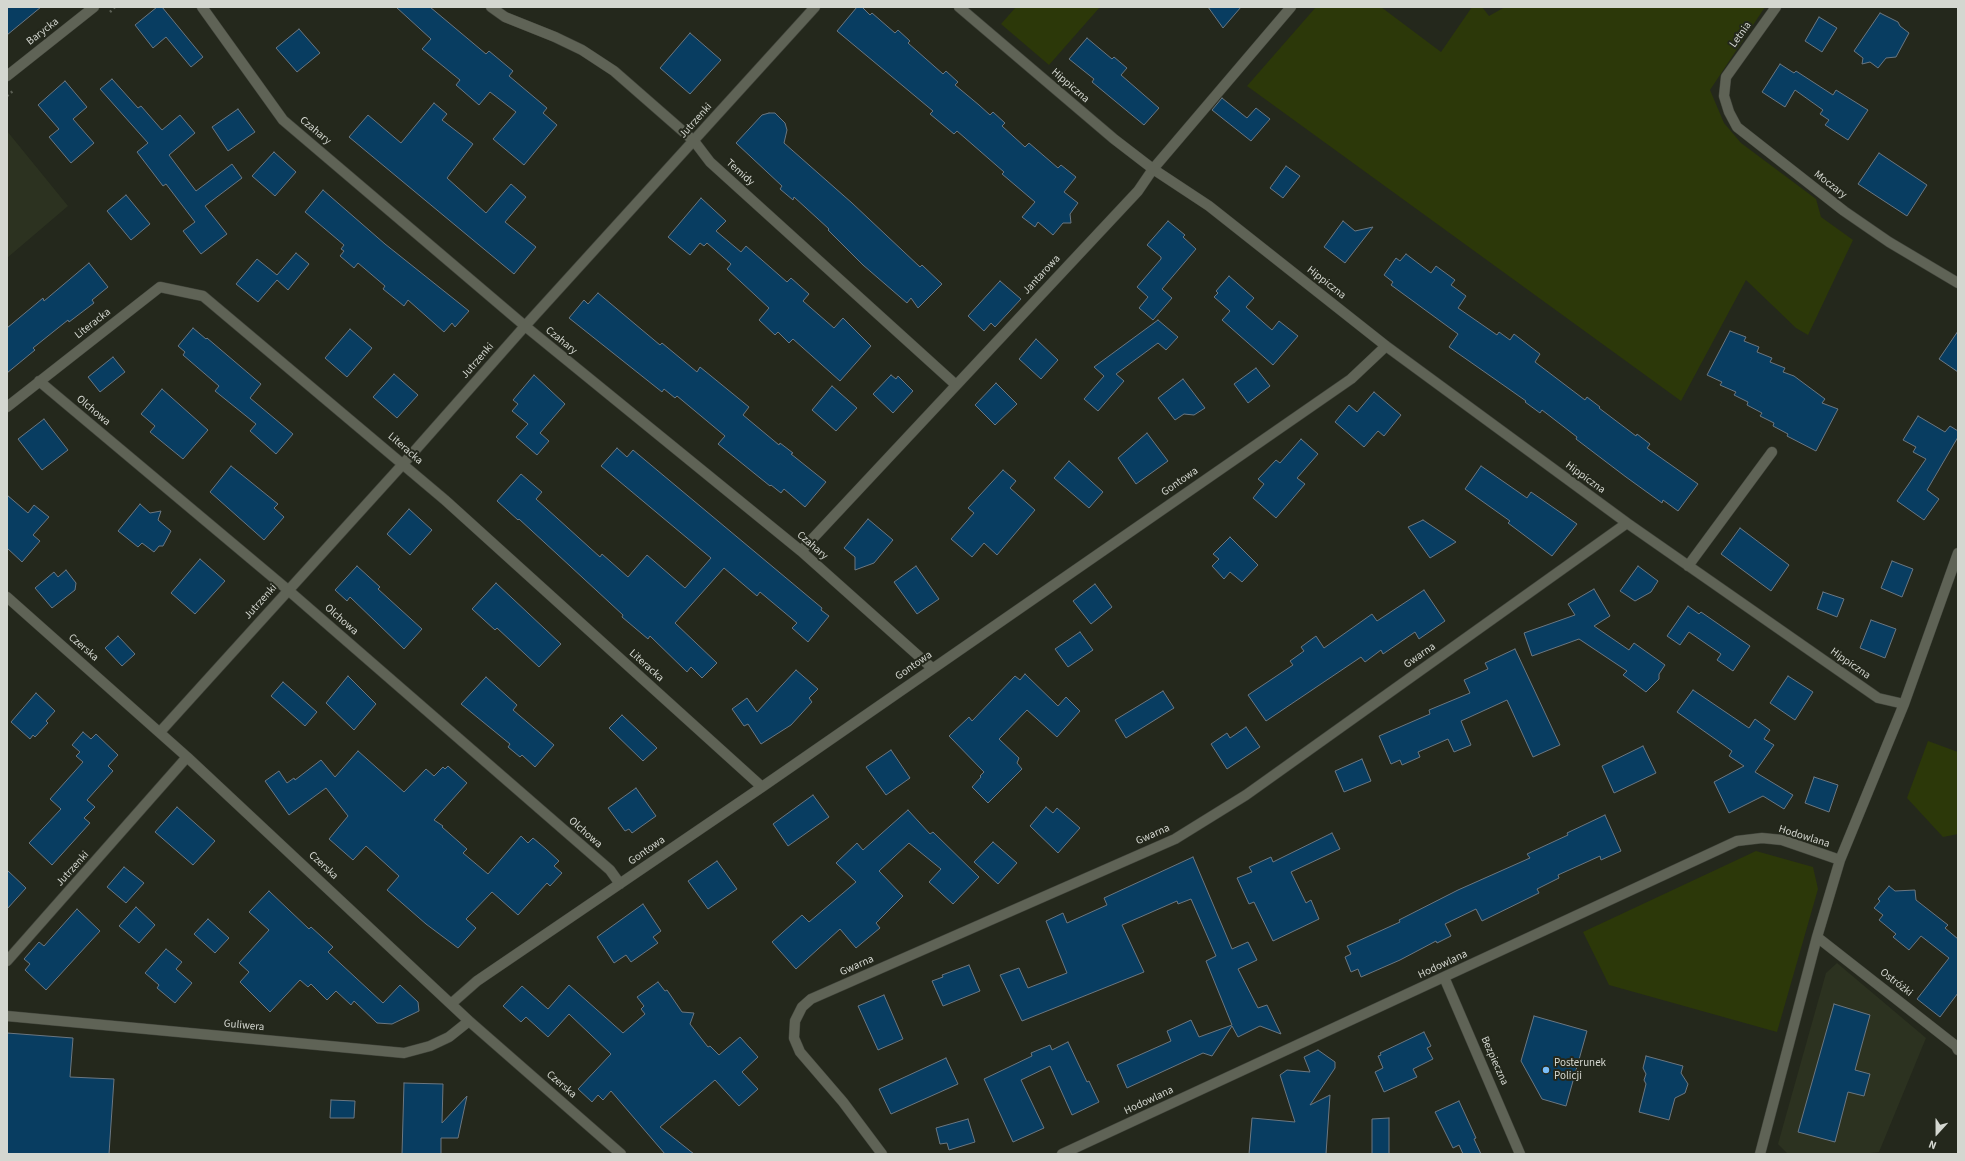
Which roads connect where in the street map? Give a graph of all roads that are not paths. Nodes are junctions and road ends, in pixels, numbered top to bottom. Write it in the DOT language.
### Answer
graph roads {
  1 [pos="94,7"];
  2 [pos="202,7"];
  3 [pos="491,7"];
  4 [pos="815,7"];
  5 [pos="960,7"];
  6 [pos="1291,7"];
  7 [pos="1776,7"];
  8 [pos="7,76"];
  9 [pos="1726,77"];
  10 [pos="694,141"];
  11 [pos="1153,170"];
  12 [pos="1958,283"];
  13 [pos="524,326"];
  14 [pos="1386,346"];
  15 [pos="38,381"];
  16 [pos="956,385"];
  17 [pos="7,406"];
  18 [pos="1772,452"];
  19 [pos="403,464"];
  20 [pos="1627,523"];
  21 [pos="801,551"];
  22 [pos="1958,552"];
  23 [pos="1688,566"];
  24 [pos="288,590"];
  25 [pos="7,597"];
  26 [pos="932,668"];
  27 [pos="1904,704"];
  28 [pos="160,732"];
  29 [pos="187,757"];
  30 [pos="762,787"];
  31 [pos="1840,860"];
  32 [pos="620,884"];
  33 [pos="1817,937"];
  34 [pos="7,961"];
  35 [pos="1444,978"];
  36 [pos="452,1003"];
  37 [pos="7,1016"];
  38 [pos="469,1020"];
  39 [pos="1958,1050"];
  40 [pos="621,1154"];
  41 [pos="882,1154"];
  42 [pos="1062,1154"];
  43 [pos="1520,1154"];
  44 [pos="1760,1154"];
  1 -- 8 [label="street, Barycka"];
  2 -- 13 [label="street, Czahary"];
  3 -- 10 [label="street, Temidy"];
  4 -- 10 [label="street, Jutrzenki"];
  5 -- 11 [label="street, Hippiczna"];
  6 -- 11 [label="street, Jantarowa"];
  7 -- 9 [label="street, Letnia"];
  9 -- 12 [label="street, Moczary"];
  10 -- 13 [label="street, Jutrzenki"];
  10 -- 16 [label="street, Temidy"];
  11 -- 14 [label="street, Hippiczna"];
  11 -- 16 [label="street, Jantarowa"];
  13 -- 19 [label="street, Jutrzenki"];
  13 -- 21 [label="street, Czahary"];
  14 -- 20 [label="street, Hippiczna"];
  14 -- 26 [label="street, Gontowa"];
  15 -- 17 [label="street, Literacka"];
  15 -- 19 [label="street, Literacka"];
  15 -- 24 [label="street, Olchowa"];
  16 -- 21 [label="street, Jantarowa"];
  18 -- 23 [label="street"];
  19 -- 24 [label="street, Jutrzenki"];
  19 -- 30 [label="street, Literacka"];
  20 -- 23 [label="street, Hippiczna"];
  20 -- 41 [label="street, Gwarna"];
  21 -- 26 [label="street, Czahary"];
  22 -- 27 [label="street, Hodowlana"];
  23 -- 27 [label="street, Hippiczna"];
  24 -- 28 [label="street, Jutrzenki"];
  24 -- 32 [label="street, Olchowa"];
  25 -- 28 [label="street, Czerska"];
  26 -- 30 [label="street, Gontowa"];
  27 -- 31 [label="street, Hodowlana"];
  28 -- 29 [label="street, Czerska"];
  29 -- 34 [label="street, Jutrzenki"];
  29 -- 36 [label="street, Czerska"];
  30 -- 32 [label="street, Gontowa"];
  31 -- 33 [label="street, Hodowlana"];
  31 -- 35 [label="street, Hodowlana"];
  32 -- 36 [label="street, Gontowa"];
  33 -- 39 [label="street, Ostróżki"];
  33 -- 44 [label="street, Hodowlana"];
  35 -- 42 [label="street, Hodowlana"];
  35 -- 43 [label="street, Bezpieczna"];
  36 -- 38 [label="street, Czerska"];
  37 -- 38 [label="street, Guliwera"];
  38 -- 40 [label="street, Czerska"];
}
